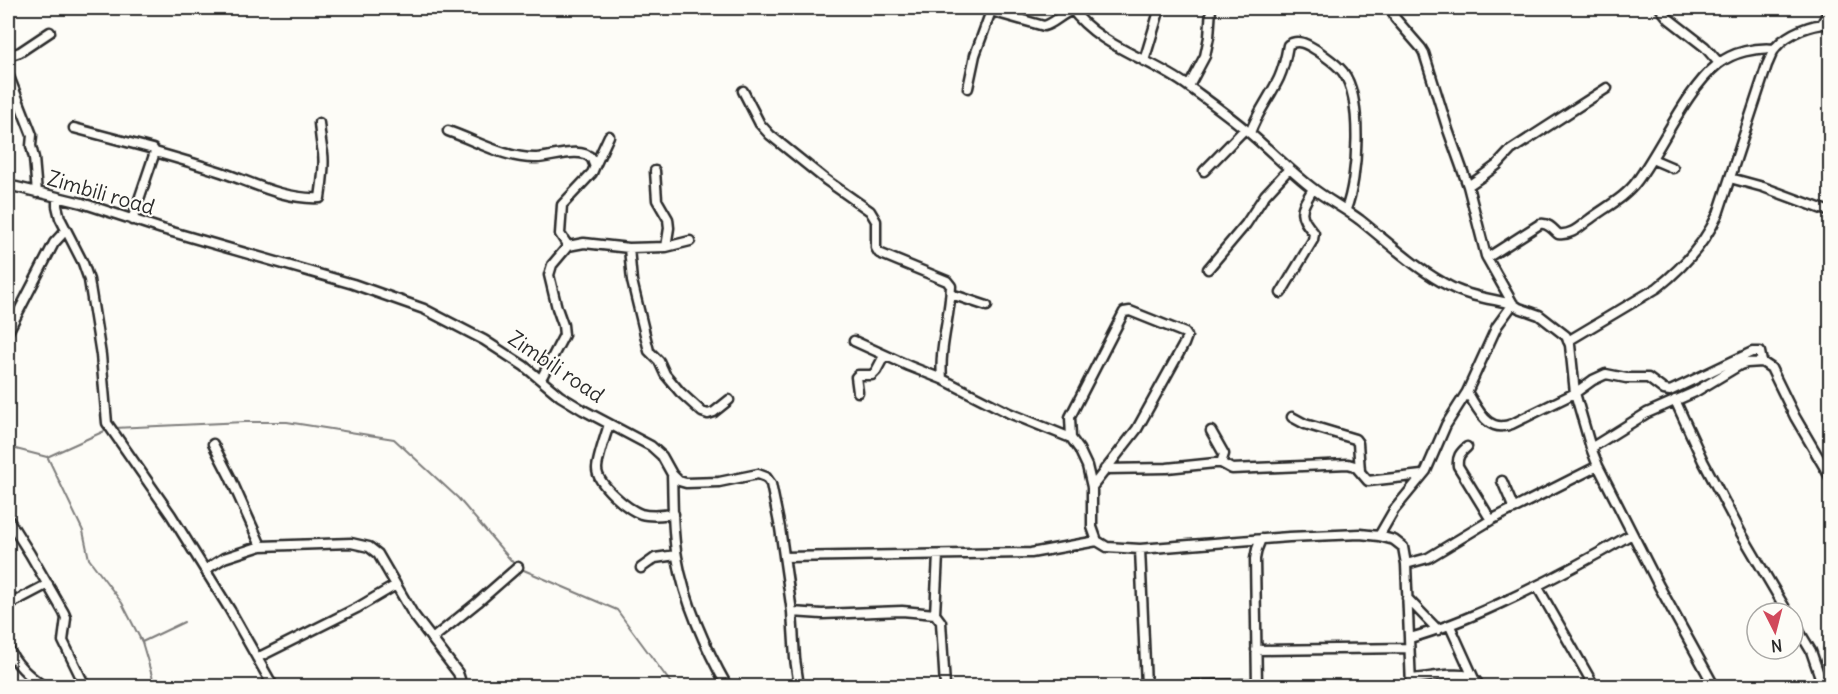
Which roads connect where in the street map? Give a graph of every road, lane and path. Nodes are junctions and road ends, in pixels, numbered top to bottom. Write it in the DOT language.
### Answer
graph roads {
  1 [pos="980,8"];
  2 [pos="1160,8"];
  3 [pos="1211,8"];
  4 [pos="1392,8"];
  5 [pos="1660,8"];
  6 [pos="1830,8"];
  7 [pos="1072,9"];
  8 [pos="990,10"];
  9 [pos="1826,24"];
  10 [pos="50,32"];
  11 [pos="1775,49"];
  12 [pos="8,56"];
  13 [pos="1144,61"];
  14 [pos="1719,63"];
  15 [pos="8,74"];
  16 [pos="1189,87"];
  17 [pos="968,88"];
  18 [pos="1607,88"];
  19 [pos="743,91"];
  20 [pos="319,123"];
  21 [pos="74,128"];
  22 [pos="448,131"];
  23 [pos="1247,131"];
  24 [pos="609,136"];
  25 [pos="155,152"];
  26 [pos="1652,159"];
  27 [pos="594,166"];
  28 [pos="1289,168"];
  29 [pos="1673,168"];
  30 [pos="655,171"];
  31 [pos="1204,171"];
  32 [pos="1730,178"];
  33 [pos="8,185"];
  34 [pos="1468,186"];
  35 [pos="1313,189"];
  36 [pos="37,193"];
  37 [pos="57,197"];
  38 [pos="1346,209"];
  39 [pos="1830,212"];
  40 [pos="132,220"];
  41 [pos="66,230"];
  42 [pos="690,241"];
  43 [pos="568,246"];
  44 [pos="666,247"];
  45 [pos="629,248"];
  46 [pos="1487,258"];
  47 [pos="1208,269"];
  48 [pos="1281,293"];
  49 [pos="951,294"];
  50 [pos="1513,304"];
  51 [pos="987,306"];
  52 [pos="8,332"];
  53 [pos="854,341"];
  54 [pos="1568,341"];
  55 [pos="884,356"];
  56 [pos="1762,362"];
  57 [pos="541,379"];
  58 [pos="942,379"];
  59 [pos="858,392"];
  60 [pos="1467,392"];
  61 [pos="1575,393"];
  62 [pos="729,400"];
  63 [pos="1675,400"];
  64 [pos="1292,417"];
  65 [pos="609,424"];
  66 [pos="1211,431"];
  67 [pos="1071,438"];
  68 [pos="213,444"];
  69 [pos="1467,447"];
  70 [pos="1591,448"];
  71 [pos="1221,463"];
  72 [pos="1598,466"];
  73 [pos="1105,469"];
  74 [pos="1360,471"];
  75 [pos="672,474"];
  76 [pos="1422,475"];
  77 [pos="1830,477"];
  78 [pos="1502,482"];
  79 [pos="1092,487"];
  80 [pos="1514,508"];
  81 [pos="674,514"];
  82 [pos="8,519"];
  83 [pos="1491,520"];
  84 [pos="1632,534"];
  85 [pos="1379,536"];
  86 [pos="1261,539"];
  87 [pos="1097,541"];
  88 [pos="261,546"];
  89 [pos="1140,549"];
  90 [pos="676,555"];
  91 [pos="938,555"];
  92 [pos="784,557"];
  93 [pos="1406,564"];
  94 [pos="518,567"];
  95 [pos="641,568"];
  96 [pos="205,570"];
  97 [pos="48,584"];
  98 [pos="396,585"];
  99 [pos="1537,586"];
  100 [pos="1407,598"];
  101 [pos="1781,601"];
  102 [pos="8,605"];
  103 [pos="792,612"];
  104 [pos="935,614"];
  105 [pos="1450,626"];
  106 [pos="1438,630"];
  107 [pos="1410,638"];
  108 [pos="432,639"];
  109 [pos="1805,641"];
  110 [pos="8,647"];
  111 [pos="1409,648"];
  112 [pos="1256,650"];
  113 [pos="257,658"];
  114 [pos="1411,683"];
  115 [pos="1477,683"];
  116 [pos="1257,686"];
  117 [pos="43,687"];
  118 [pos="85,687"];
  119 [pos="273,687"];
  120 [pos="458,687"];
  121 [pos="727,687"];
  122 [pos="799,687"];
  123 [pos="945,687"];
  124 [pos="1147,687"];
  125 [pos="1594,687"];
  126 [pos="1714,687"];
  127 [pos="1823,687"];
  1 -- 8 [label="street"];
  2 -- 13 [label="street"];
  3 -- 16 [label="street"];
  4 -- 34 [label="street"];
  5 -- 14 [label="street"];
  6 -- 9 [label="street"];
  7 -- 8 [label="street"];
  7 -- 13 [label="street"];
  8 -- 17 [label="street"];
  9 -- 11 [label="street"];
  10 -- 12 [label="street"];
  11 -- 14 [label="street"];
  11 -- 32 [label="street"];
  13 -- 16 [label="street"];
  14 -- 26 [label="street"];
  15 -- 36 [label="street"];
  16 -- 23 [label="street"];
  18 -- 34 [label="street"];
  19 -- 49 [label="street"];
  20 -- 25 [label="street"];
  21 -- 25 [label="street"];
  22 -- 27 [label="street"];
  23 -- 28 [label="street"];
  23 -- 31 [label="street"];
  23 -- 38 [label="street"];
  24 -- 27 [label="street"];
  25 -- 40 [label="street"];
  26 -- 29 [label="street"];
  26 -- 46 [label="street"];
  27 -- 43 [label="street"];
  28 -- 35 [label="street"];
  28 -- 47 [label="street"];
  30 -- 44 [label="street"];
  32 -- 39 [label="street"];
  32 -- 54 [label="street"];
  33 -- 36 [label="street, Zimbili road"];
  34 -- 46 [label="street"];
  35 -- 38 [label="street"];
  35 -- 48 [label="street"];
  36 -- 37 [label="street, Zimbili road"];
  37 -- 40 [label="street, Zimbili road"];
  37 -- 41 [label="street"];
  38 -- 50 [label="street"];
  40 -- 57 [label="street, Zimbili road"];
  41 -- 52 [label="street"];
  41 -- 96 [label="street"];
  42 -- 44 [label="street"];
  43 -- 45 [label="street"];
  43 -- 57 [label="street"];
  44 -- 45 [label="street"];
  45 -- 62 [label="street"];
  46 -- 50 [label="street"];
  49 -- 51 [label="street"];
  49 -- 58 [label="street"];
  50 -- 54 [label="street"];
  50 -- 60 [label="street"];
  53 -- 55 [label="street"];
  54 -- 61 [label="street"];
  55 -- 58 [label="street"];
  55 -- 59 [label="street"];
  56 -- 61 [label="street"];
  56 -- 63 [label="street"];
  56 -- 77 [label="street"];
  57 -- 65 [label="street, Zimbili road"];
  58 -- 67 [label="street"];
  60 -- 61 [label="street"];
  60 -- 76 [label="street"];
  61 -- 70 [label="street"];
  63 -- 70 [label="street"];
  63 -- 101 [label="street"];
  64 -- 74 [label="street"];
  65 -- 75 [label="street, Zimbili road"];
  65 -- 81 [label="street"];
  66 -- 71 [label="street"];
  67 -- 73 [label="street"];
  67 -- 79 [label="street"];
  68 -- 88 [label="street"];
  69 -- 83 [label="street"];
  70 -- 72 [label="street"];
  71 -- 73 [label="street"];
  71 -- 74 [label="street"];
  72 -- 80 [label="street"];
  72 -- 84 [label="street"];
  73 -- 79 [label="street"];
  74 -- 76 [label="street"];
  75 -- 81 [label="street"];
  75 -- 92 [label="street"];
  76 -- 85 [label="street"];
  78 -- 80 [label="street"];
  79 -- 87 [label="street"];
  80 -- 83 [label="street"];
  81 -- 90 [label="street"];
  82 -- 97 [label="street"];
  83 -- 93 [label="street"];
  84 -- 99 [label="street"];
  84 -- 126 [label="street"];
  85 -- 86 [label="street"];
  85 -- 93 [label="street"];
  86 -- 89 [label="street"];
  86 -- 112 [label="street"];
  87 -- 89 [label="street"];
  87 -- 91 [label="street"];
  88 -- 96 [label="street"];
  88 -- 98 [label="street"];
  89 -- 124 [label="street"];
  90 -- 95 [label="street"];
  90 -- 121 [label="street"];
  91 -- 92 [label="street"];
  91 -- 104 [label="street"];
  92 -- 103 [label="street"];
  93 -- 100 [label="street"];
  94 -- 108 [label="street"];
  96 -- 113 [label="street"];
  97 -- 102 [label="street"];
  97 -- 118 [label="street"];
  98 -- 108 [label="street"];
  98 -- 113 [label="street"];
  99 -- 105 [label="street"];
  99 -- 125 [label="street"];
  100 -- 106 [label="street"];
  100 -- 107 [label="street"];
  103 -- 104 [label="street"];
  103 -- 122 [label="street"];
  104 -- 123 [label="street"];
  105 -- 106 [label="street"];
  105 -- 115 [label="street"];
  106 -- 107 [label="street"];
  107 -- 111 [label="street"];
  108 -- 120 [label="street"];
  109 -- 127 [label="street"];
  110 -- 117 [label="street"];
  111 -- 112 [label="street"];
  111 -- 114 [label="street"];
  112 -- 116 [label="street"];
  113 -- 119 [label="street"];
  114 -- 115 [label="street"];
  116 -- 124 [label="street"];
}
